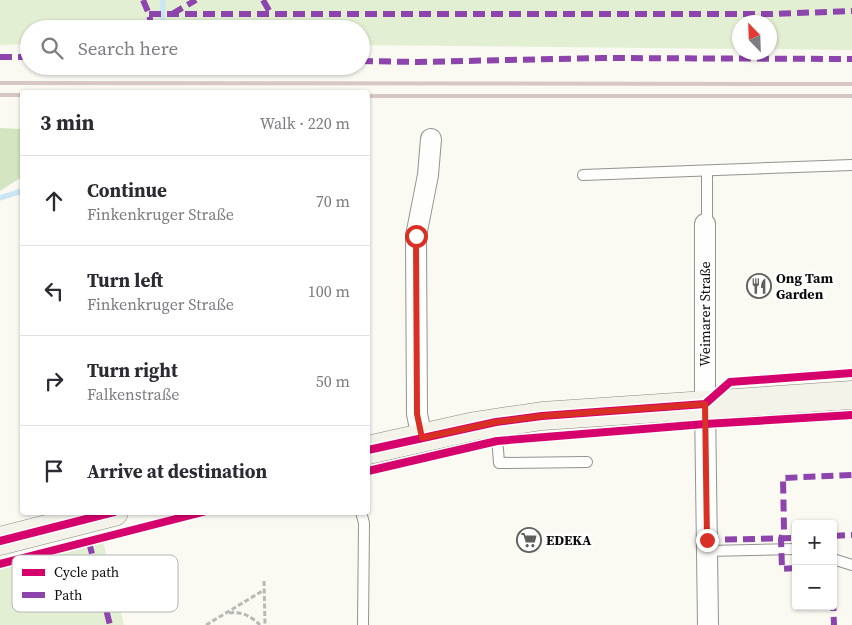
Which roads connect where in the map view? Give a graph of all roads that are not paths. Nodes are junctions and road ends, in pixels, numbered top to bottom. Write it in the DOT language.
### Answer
graph roads {
  1 [pos="431,139"];
  2 [pos="852,165"];
  3 [pos="707,171"];
  4 [pos="583,175"];
  5 [pos="705,224"];
  6 [pos="852,395"];
  7 [pos="705,404"];
  8 [pos="496,422"];
  9 [pos="422,438"];
  10 [pos="370,450"];
  11 [pos="587,462"];
  12 [pos="99,515"];
  13 [pos="362,515"];
  14 [pos="0,541"];
  15 [pos="792,549"];
  16 [pos="707,551"];
  17 [pos="837,560"];
  18 [pos="852,565"];
  19 [pos="363,625"];
  20 [pos="708,625"];
  1 -- 9 [label="street"];
  2 -- 3 [label="lane"];
  3 -- 4 [label="lane"];
  3 -- 5 [label="lane"];
  5 -- 7 [label="street, Weimarer Straße"];
  6 -- 7 [label="street"];
  7 -- 8 [label="street"];
  7 -- 16 [label="street, Weimarer Straße"];
  8 -- 9 [label="street"];
  8 -- 11 [label="lane"];
  9 -- 10 [label="street"];
  12 -- 14 [label="street"];
  13 -- 19 [label="lane"];
  15 -- 16 [label="lane"];
  16 -- 20 [label="street, Weimarer Straße"];
  17 -- 18 [label="lane"];
}
